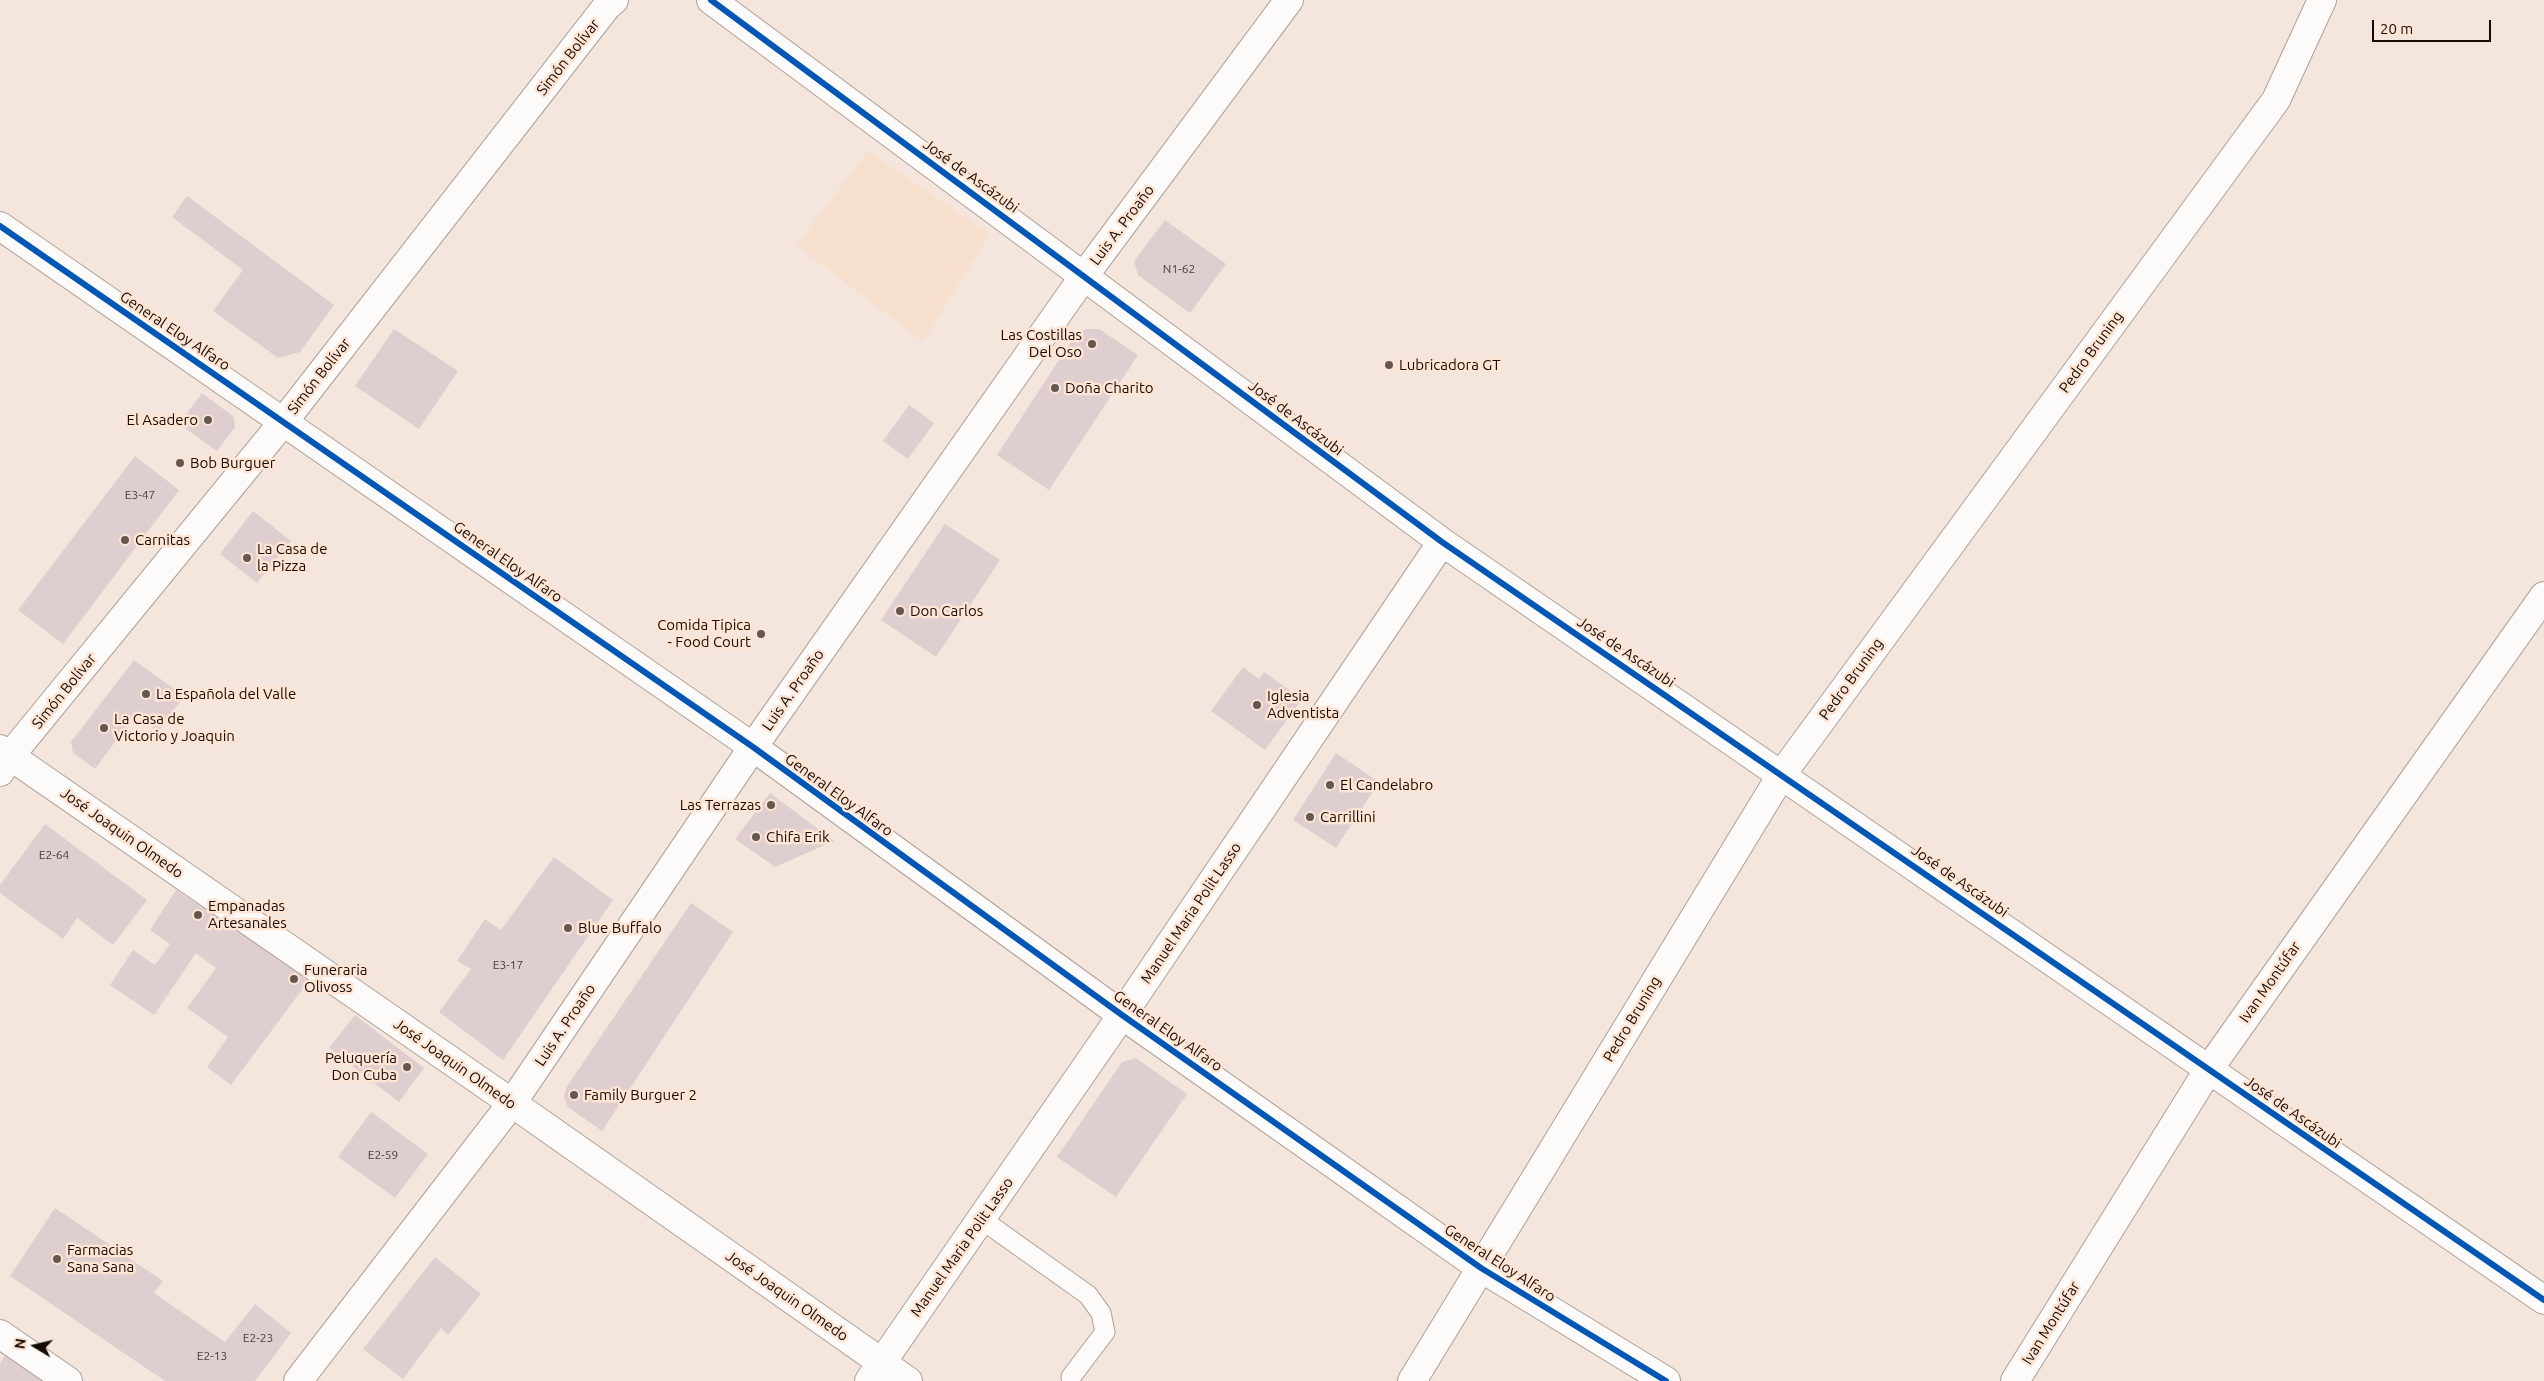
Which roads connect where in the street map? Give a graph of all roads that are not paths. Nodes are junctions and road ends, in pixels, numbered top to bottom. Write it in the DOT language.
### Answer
graph roads {
  1 [pos="614,0"];
  2 [pos="711,0"];
  3 [pos="1289,0"];
  4 [pos="2322,0"];
  5 [pos="0,226"];
  6 [pos="1084,276"];
  7 [pos="284,421"];
  8 [pos="1442,542"];
  9 [pos="2544,596"];
  10 [pos="752,747"];
  11 [pos="3,759"];
  12 [pos="1782,774"];
  13 [pos="1122,1015"];
  14 [pos="2209,1069"];
  15 [pos="512,1103"];
  16 [pos="981,1219"];
  17 [pos="1481,1268"];
  18 [pos="2544,1300"];
  19 [pos="0,1334"];
  20 [pos="876,1372"];
  21 [pos="1071,1377"];
  22 [pos="68,1381"];
  23 [pos="298,1381"];
  24 [pos="908,1381"];
  25 [pos="1412,1381"];
  26 [pos="1666,1381"];
  27 [pos="2015,1381"];
  1 -- 7 [label="street, Simón Bolívar"];
  2 -- 6 [label="street, José de Ascázubi"];
  3 -- 6 [label="street, Luis A. Proaño"];
  4 -- 12 [label="street, Pedro Bruning"];
  5 -- 7 [label="street, General Eloy Alfaro"];
  6 -- 8 [label="street, José de Ascázubi"];
  6 -- 10 [label="street, Luis A. Proaño"];
  7 -- 10 [label="street, General Eloy Alfaro"];
  7 -- 11 [label="street, Simón Bolívar"];
  8 -- 12 [label="street, José de Ascázubi"];
  8 -- 13 [label="street, Manuel Maria Polit Lasso"];
  9 -- 14 [label="street, Ivan Montúfar"];
  10 -- 13 [label="street, General Eloy Alfaro"];
  10 -- 15 [label="street, Luis A. Proaño"];
  11 -- 15 [label="street, José Joaquin Olmedo"];
  12 -- 14 [label="street, José de Ascázubi"];
  12 -- 17 [label="street, Pedro Bruning"];
  13 -- 16 [label="street, Manuel Maria Polit Lasso"];
  13 -- 17 [label="street, General Eloy Alfaro"];
  14 -- 18 [label="street, José de Ascázubi"];
  14 -- 27 [label="street, Ivan Montúfar"];
  15 -- 20 [label="street, José Joaquin Olmedo"];
  15 -- 23 [label="street, Luis A. Proaño"];
  16 -- 20 [label="street, Manuel Maria Polit Lasso"];
  16 -- 21 [label="lane"];
  17 -- 25 [label="street, Pedro Bruning"];
  17 -- 26 [label="street, General Eloy Alfaro"];
  19 -- 22 [label="street"];
  20 -- 24 [label="street, José Joaquin Olmedo"];
}
